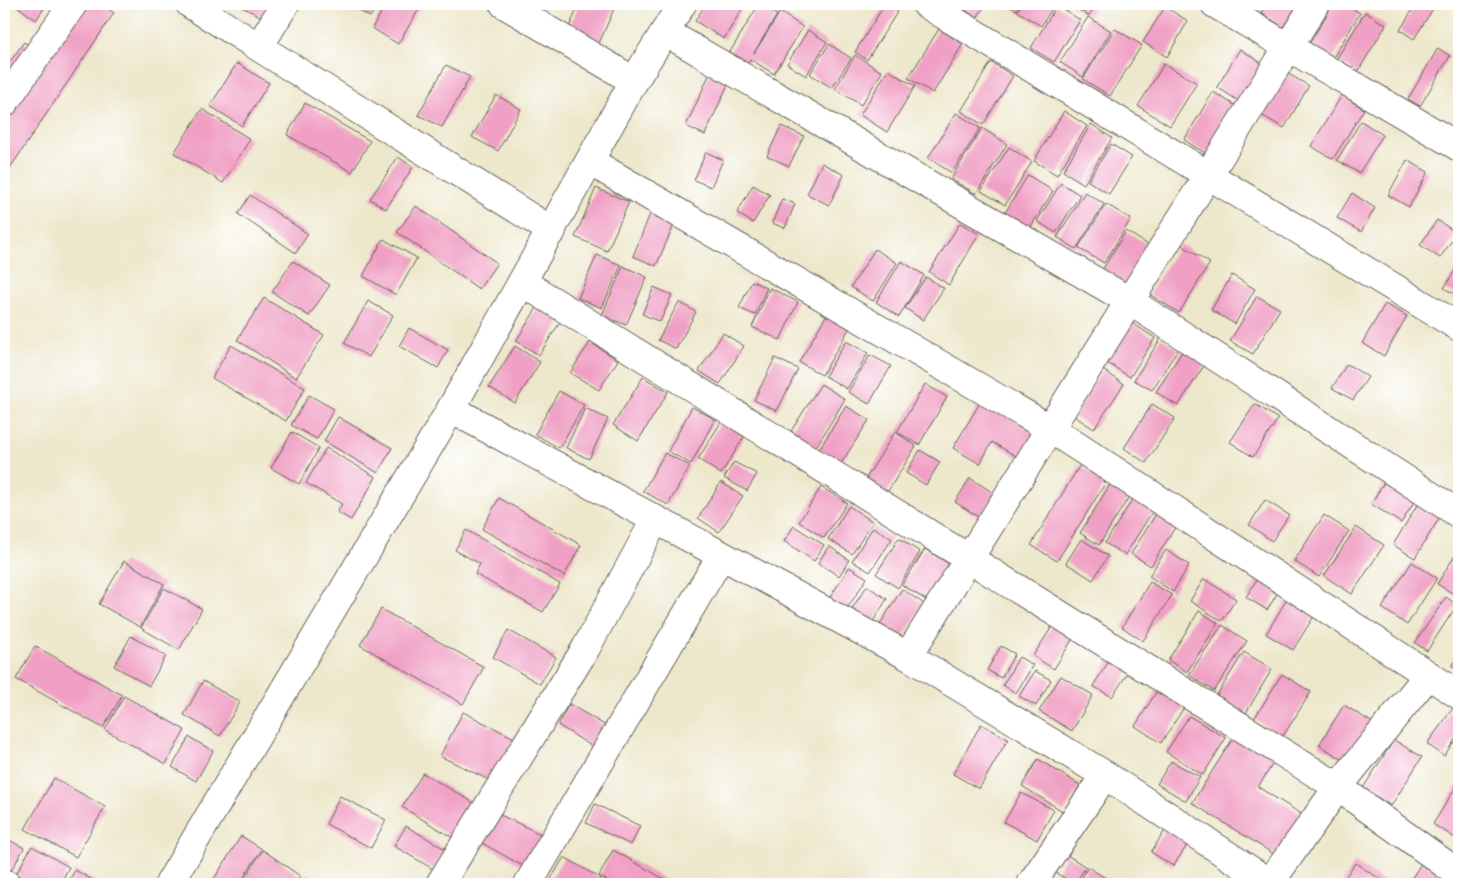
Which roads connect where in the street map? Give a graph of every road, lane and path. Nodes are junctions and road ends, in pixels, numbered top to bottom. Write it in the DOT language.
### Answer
graph roads {
  1 [pos="72,4"];
  2 [pos="190,4"];
  3 [pos="285,4"];
  4 [pos="504,4"];
  5 [pos="682,4"];
  6 [pos="926,4"];
  7 [pos="1216,4"];
  8 [pos="1315,4"];
  9 [pos="665,32"];
  10 [pos="1288,46"];
  11 [pos="259,47"];
  12 [pos="634,81"];
  13 [pos="4,103"];
  14 [pos="1459,147"];
  15 [pos="591,162"];
  16 [pos="1209,175"];
  17 [pos="552,231"];
  18 [pos="522,282"];
  19 [pos="1128,300"];
  20 [pos="1459,327"];
  21 [pos="451,409"];
  22 [pos="1050,428"];
  23 [pos="1459,514"];
  24 [pos="655,520"];
  25 [pos="721,556"];
  26 [pos="970,559"];
  27 [pos="908,656"];
  28 [pos="1428,675"];
  29 [pos="1459,695"];
  30 [pos="1105,775"];
  31 [pos="1338,787"];
  32 [pos="1459,874"];
  33 [pos="169,884"];
  34 [pos="440,884"];
  35 [pos="528,884"];
  36 [pos="1031,884"];
  37 [pos="1270,884"];
  1 -- 13 [label="street"];
  2 -- 11 [label="street"];
  3 -- 11 [label="street"];
  4 -- 12 [label="street"];
  5 -- 9 [label="street"];
  6 -- 16 [label="street"];
  7 -- 10 [label="street"];
  8 -- 10 [label="street"];
  9 -- 12 [label="street"];
  9 -- 19 [label="street"];
  10 -- 14 [label="street"];
  10 -- 16 [label="street"];
  11 -- 17 [label="street"];
  12 -- 15 [label="street"];
  15 -- 17 [label="street"];
  15 -- 22 [label="street"];
  16 -- 19 [label="street"];
  16 -- 20 [label="street"];
  17 -- 18 [label="street"];
  18 -- 21 [label="street"];
  18 -- 26 [label="street"];
  19 -- 22 [label="street"];
  19 -- 23 [label="street"];
  21 -- 24 [label="street"];
  21 -- 33 [label="street"];
  22 -- 26 [label="street"];
  22 -- 28 [label="street"];
  24 -- 25 [label="street"];
  24 -- 34 [label="street"];
  25 -- 27 [label="street"];
  25 -- 35 [label="street"];
  26 -- 27 [label="street"];
  26 -- 31 [label="street"];
  27 -- 30 [label="street"];
  28 -- 29 [label="street"];
  28 -- 31 [label="street"];
  30 -- 36 [label="street"];
  30 -- 37 [label="street"];
  31 -- 32 [label="street"];
  31 -- 37 [label="street"];
}
